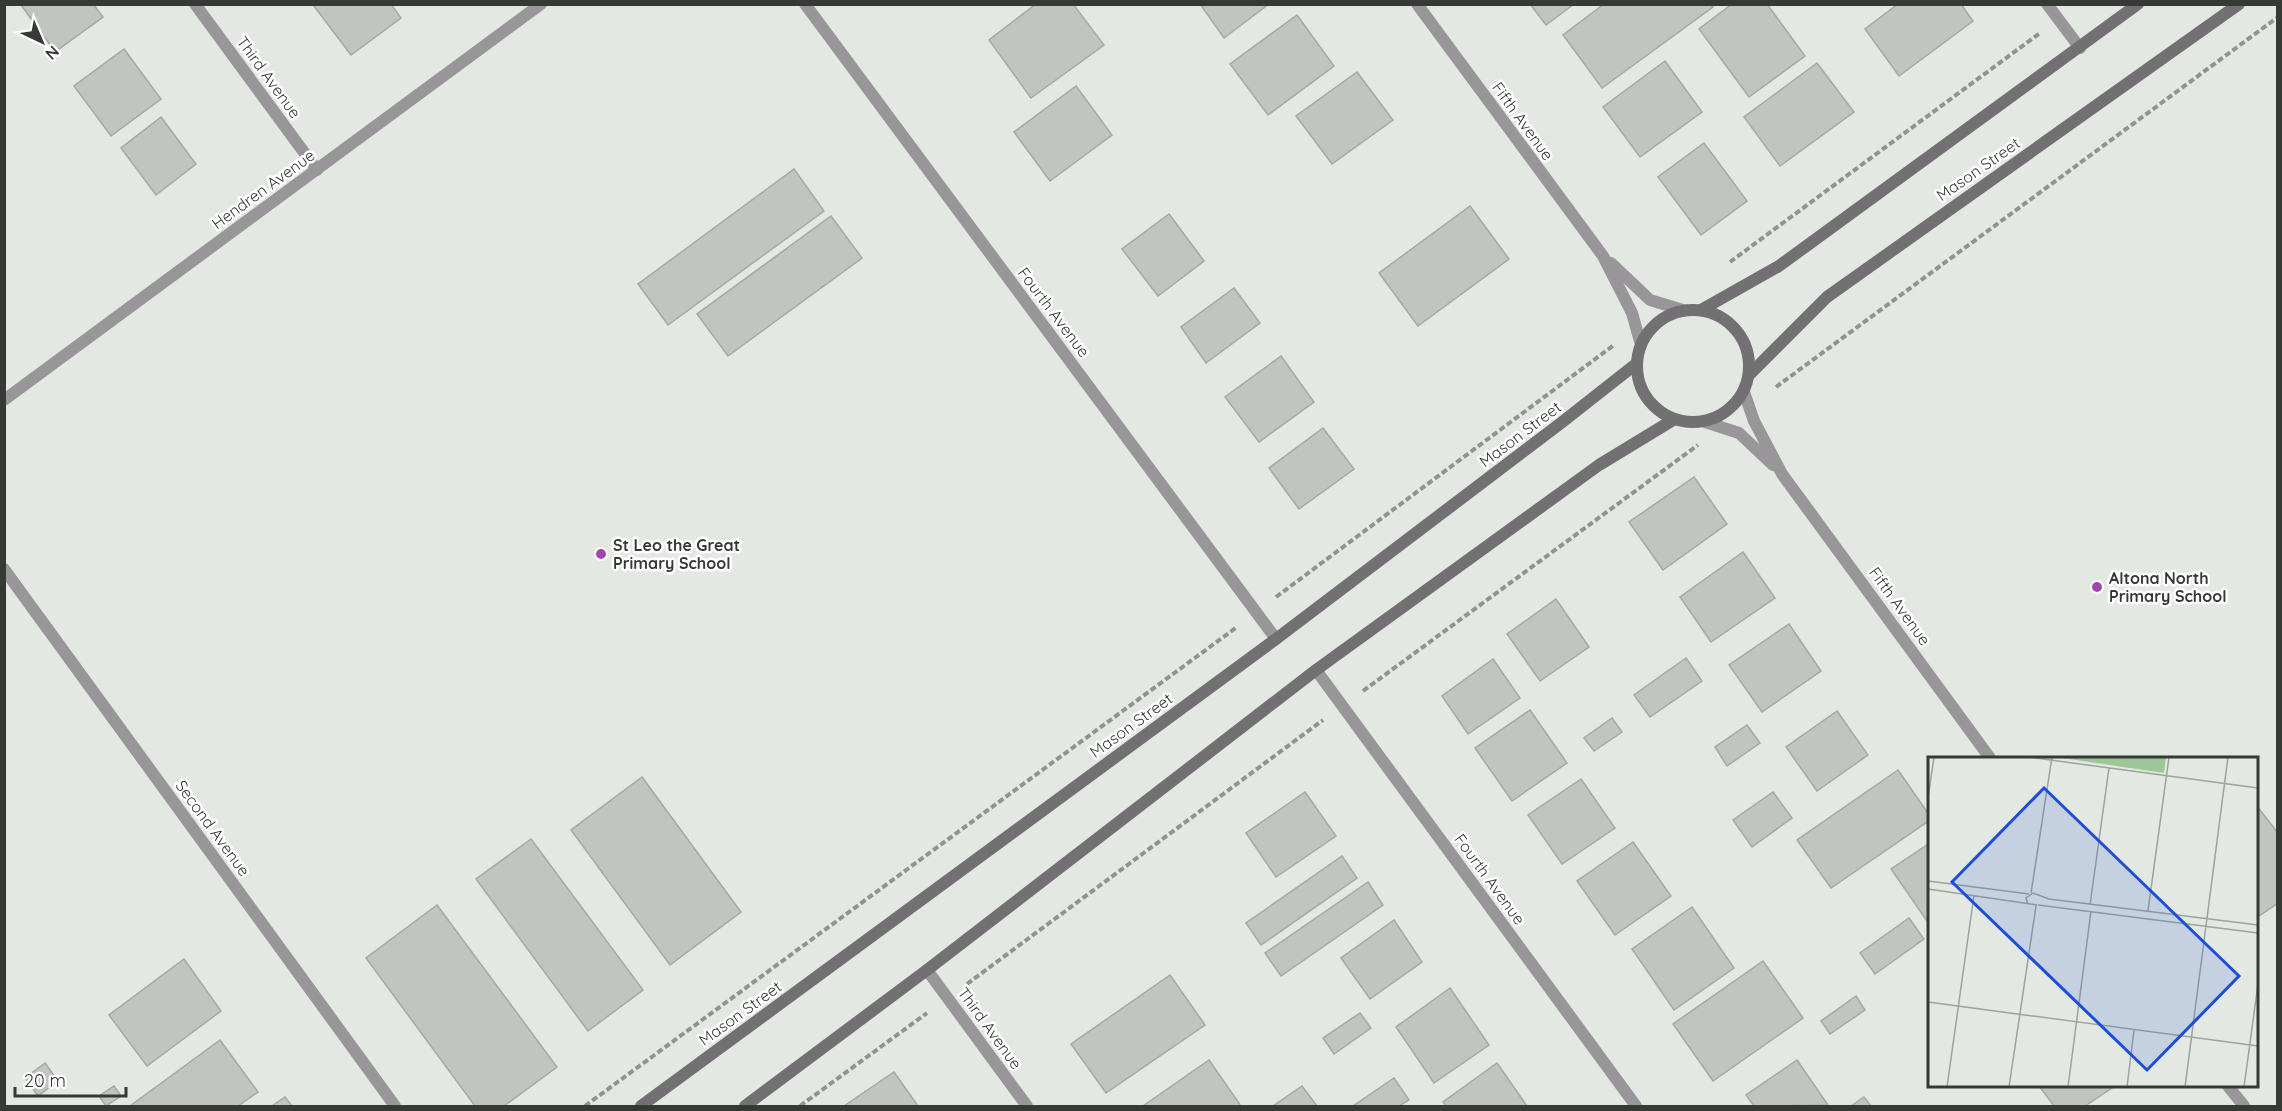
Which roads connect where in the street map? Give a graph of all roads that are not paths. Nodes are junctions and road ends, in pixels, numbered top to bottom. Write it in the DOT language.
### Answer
graph roads {
  1 [pos="195,4"];
  2 [pos="541,4"];
  3 [pos="806,4"];
  4 [pos="1417,4"];
  5 [pos="2047,4"];
  6 [pos="2138,4"];
  7 [pos="2238,4"];
  8 [pos="2080,48"];
  9 [pos="317,170"];
  10 [pos="1603,256"];
  11 [pos="1683,310"];
  12 [pos="1701,310"];
  13 [pos="1641,345"];
  14 [pos="1636,364"];
  15 [pos="1749,375"];
  16 [pos="1744,392"];
  17 [pos="4,400"];
  18 [pos="1673,420"];
  19 [pos="1705,422"];
  20 [pos="1782,474"];
  21 [pos="4,569"];
  22 [pos="1276,639"];
  23 [pos="1316,670"];
  24 [pos="1989,757"];
  25 [pos="927,970"];
  26 [pos="2229,1087"];
  27 [pos="394,1107"];
  28 [pos="641,1107"];
  29 [pos="745,1107"];
  30 [pos="1027,1107"];
  31 [pos="1636,1107"];
  32 [pos="2244,1107"];
  1 -- 9 [label="street, Third Avenue"];
  2 -- 9 [label="street, Hendren Avenue"];
  3 -- 22 [label="street, Fourth Avenue"];
  4 -- 10 [label="street, Fifth Avenue"];
  5 -- 8 [label="street"];
  6 -- 8 [label="street"];
  7 -- 15 [label="street, Mason Street"];
  8 -- 12 [label="street"];
  9 -- 17 [label="street, Hendren Avenue"];
  10 -- 11 [label="street, Fifth Avenue"];
  10 -- 13 [label="street, Fifth Avenue"];
  11 -- 12 [label="street"];
  11 -- 13 [label="street"];
  12 -- 15 [label="street"];
  13 -- 14 [label="street"];
  14 -- 18 [label="street"];
  14 -- 22 [label="street, Mason Street"];
  15 -- 16 [label="street"];
  16 -- 19 [label="street"];
  16 -- 20 [label="street, Fifth Avenue"];
  18 -- 19 [label="street"];
  18 -- 23 [label="street"];
  19 -- 20 [label="street, Fifth Avenue"];
  20 -- 24 [label="street, Fifth Avenue"];
  21 -- 27 [label="street, Second Avenue"];
  22 -- 28 [label="street, Mason Street"];
  23 -- 25 [label="street"];
  23 -- 31 [label="street, Fourth Avenue"];
  25 -- 29 [label="street"];
  25 -- 30 [label="street, Third Avenue"];
  26 -- 32 [label="street"];
}
